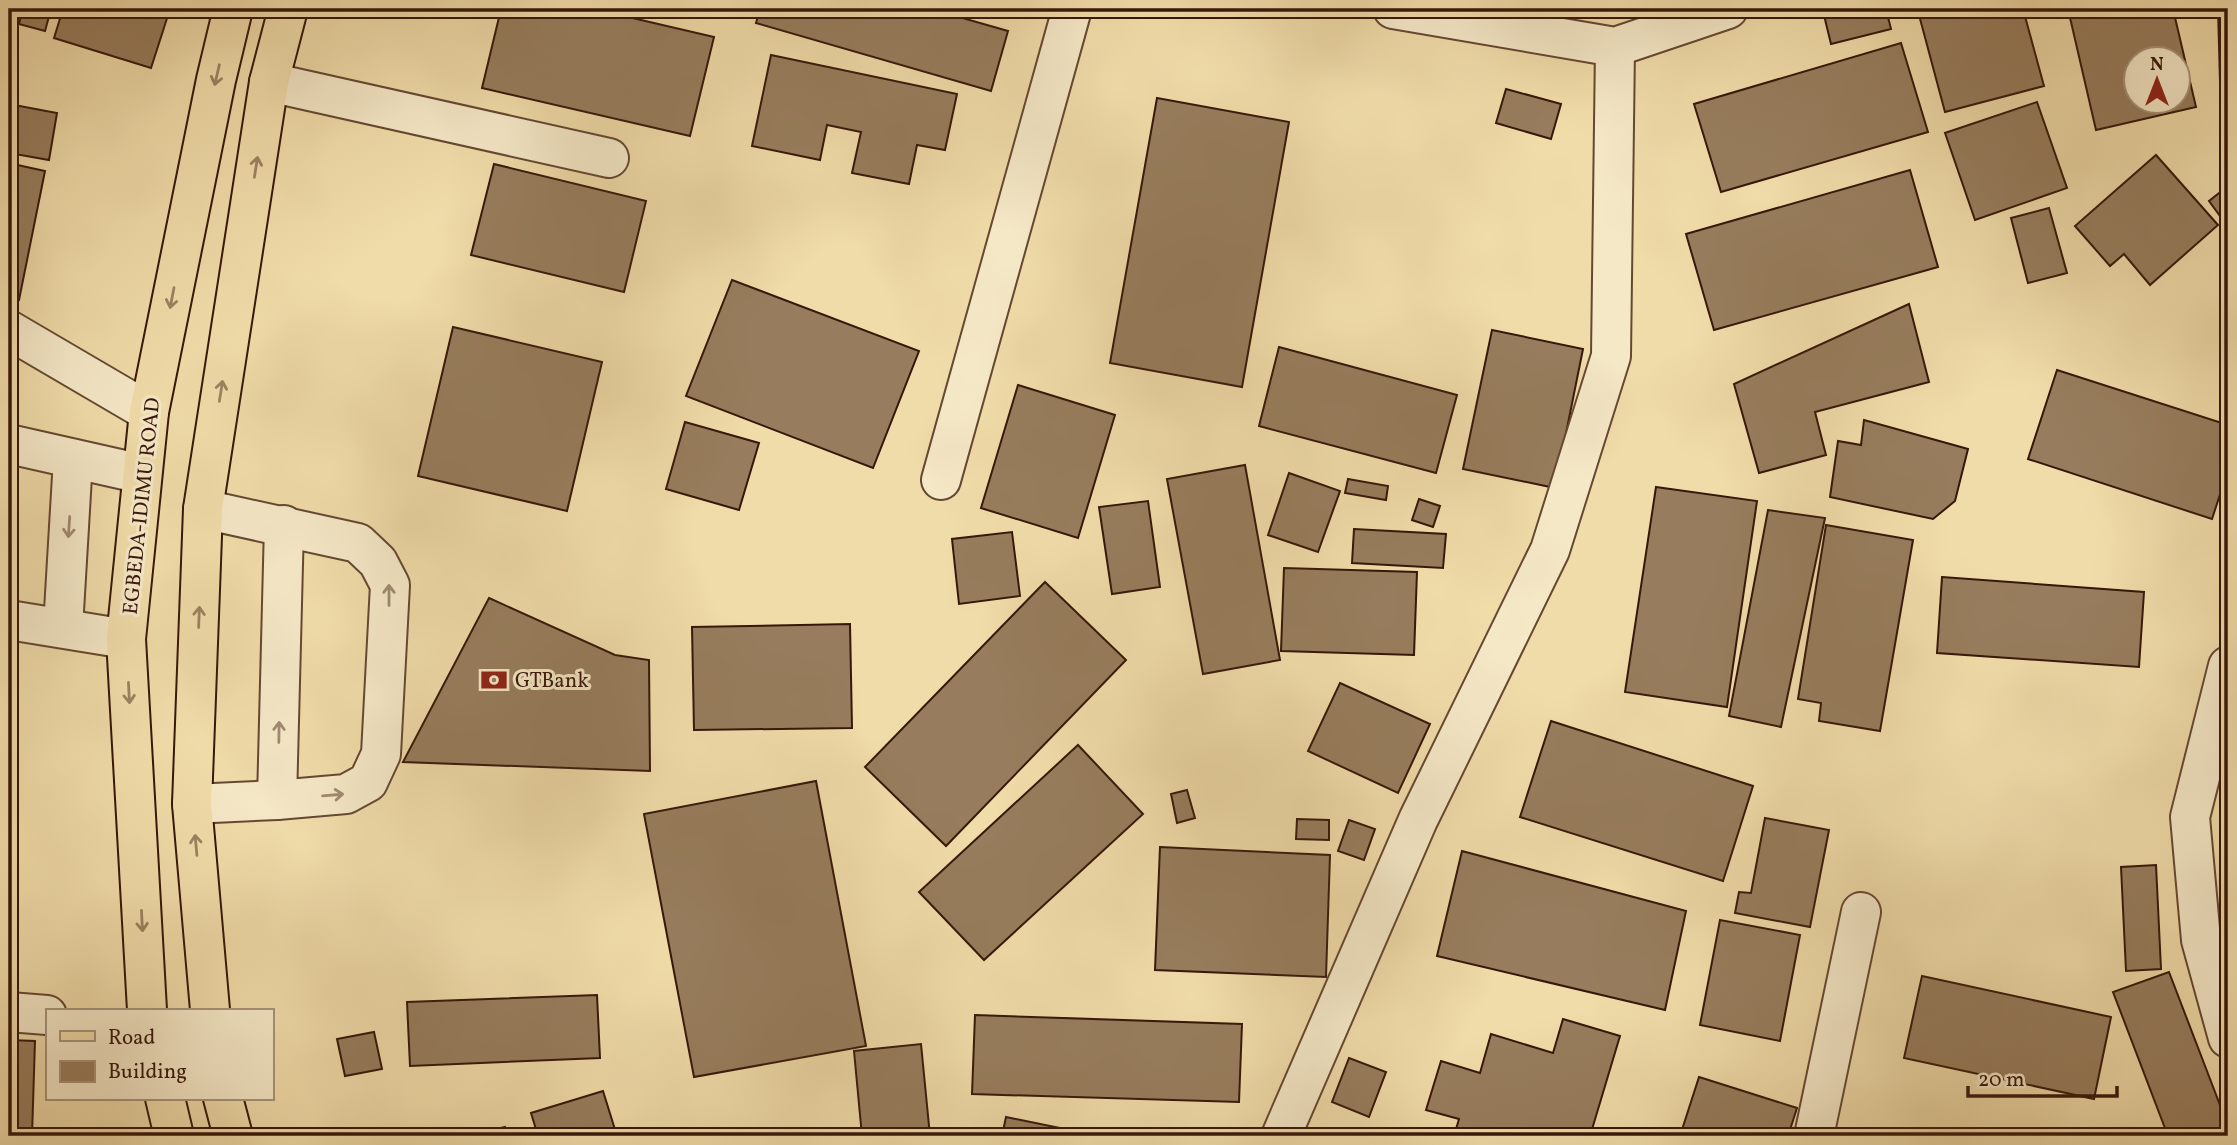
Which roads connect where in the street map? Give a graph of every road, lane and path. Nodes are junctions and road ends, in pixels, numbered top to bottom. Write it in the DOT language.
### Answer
graph roads {
  1 [pos="233,9"];
  2 [pos="288,9"];
  3 [pos="1072,9"];
  4 [pos="1393,9"];
  5 [pos="1728,9"];
  6 [pos="1615,47"];
  7 [pos="269,82"];
  8 [pos="609,158"];
  9 [pos="9,330"];
  10 [pos="149,412"];
  11 [pos="9,444"];
  12 [pos="74,458"];
  13 [pos="142,474"];
  14 [pos="941,480"];
  15 [pos="203,509"];
  16 [pos="284,525"];
  17 [pos="9,620"];
  18 [pos="63,628"];
  19 [pos="126,639"];
  20 [pos="2228,666"];
  21 [pos="277,800"];
  22 [pos="192,804"];
  23 [pos="1861,912"];
  24 [pos="147,1009"];
  25 [pos="210,1009"];
  26 [pos="9,1012"];
  27 [pos="46,1015"];
  28 [pos="2228,1038"];
  29 [pos="165,1100"];
  30 [pos="224,1100"];
  31 [pos="174,1136"];
  32 [pos="233,1136"];
  33 [pos="1281,1136"];
  34 [pos="1814,1136"];
  1 -- 10 [label="main road, EGBEDA-IDIMU ROAD, one-way"];
  2 -- 7 [label="main road"];
  3 -- 14 [label="street"];
  4 -- 6 [label="street"];
  5 -- 6 [label="street"];
  6 -- 33 [label="street"];
  7 -- 8 [label="street"];
  15 -- 7 [label="main road, one-way"];
  9 -- 10 [label="street"];
  10 -- 13 [label="main road, EGBEDA-IDIMU ROAD"];
  11 -- 12 [label="street"];
  12 -- 13 [label="street"];
  12 -- 18 [label="street, one-way"];
  13 -- 19 [label="main road, EGBEDA-IDIMU ROAD"];
  15 -- 16 [label="street"];
  22 -- 15 [label="main road, one-way"];
  21 -- 16 [label="street, one-way"];
  21 -- 16 [label="street, one-way"];
  17 -- 18 [label="street"];
  18 -- 19 [label="street"];
  19 -- 24 [label="main road, EGBEDA-IDIMU ROAD, one-way"];
  20 -- 28 [label="street"];
  21 -- 22 [label="street"];
  25 -- 22 [label="main road, one-way"];
  23 -- 34 [label="street"];
  26 -- 27 [label="street"];
  29 -- 31 [label="main road"];
  30 -- 32 [label="main road"];
}
